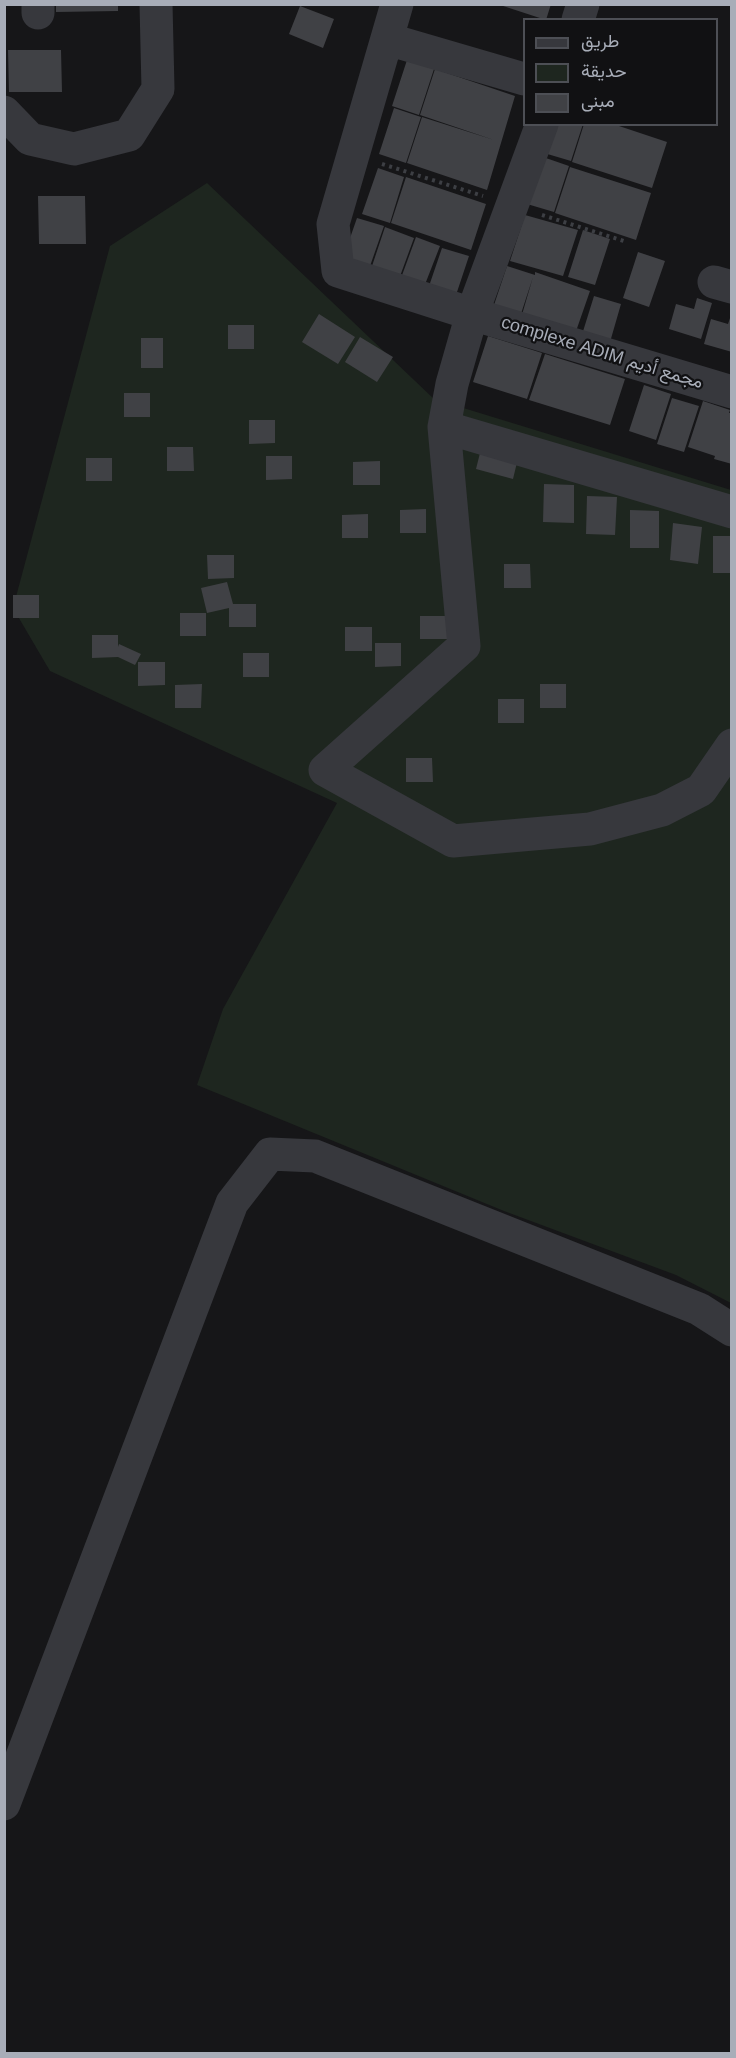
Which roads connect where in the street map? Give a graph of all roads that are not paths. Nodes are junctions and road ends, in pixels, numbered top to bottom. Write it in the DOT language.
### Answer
graph roads {
  1 [pos="156,4"];
  2 [pos="397,4"];
  3 [pos="387,39"];
  4 [pos="523,79"];
  5 [pos="4,112"];
  6 [pos="541,126"];
  7 [pos="472,315"];
  8 [pos="732,392"];
  9 [pos="444,427"];
  10 [pos="732,512"];
  11 [pos="732,745"];
  12 [pos="732,1330"];
  13 [pos="4,1804"];
  1 -- 5 [label="street"];
  2 -- 3 [label="street, complexe ADIM مجمع أديم"];
  3 -- 4 [label="street"];
  3 -- 7 [label="street, complexe ADIM مجمع أديم"];
  6 -- 7 [label="street"];
  7 -- 8 [label="street, complexe ADIM مجمع أديم"];
  7 -- 9 [label="street"];
  9 -- 10 [label="street"];
  9 -- 11 [label="street"];
  12 -- 13 [label="street"];
}
